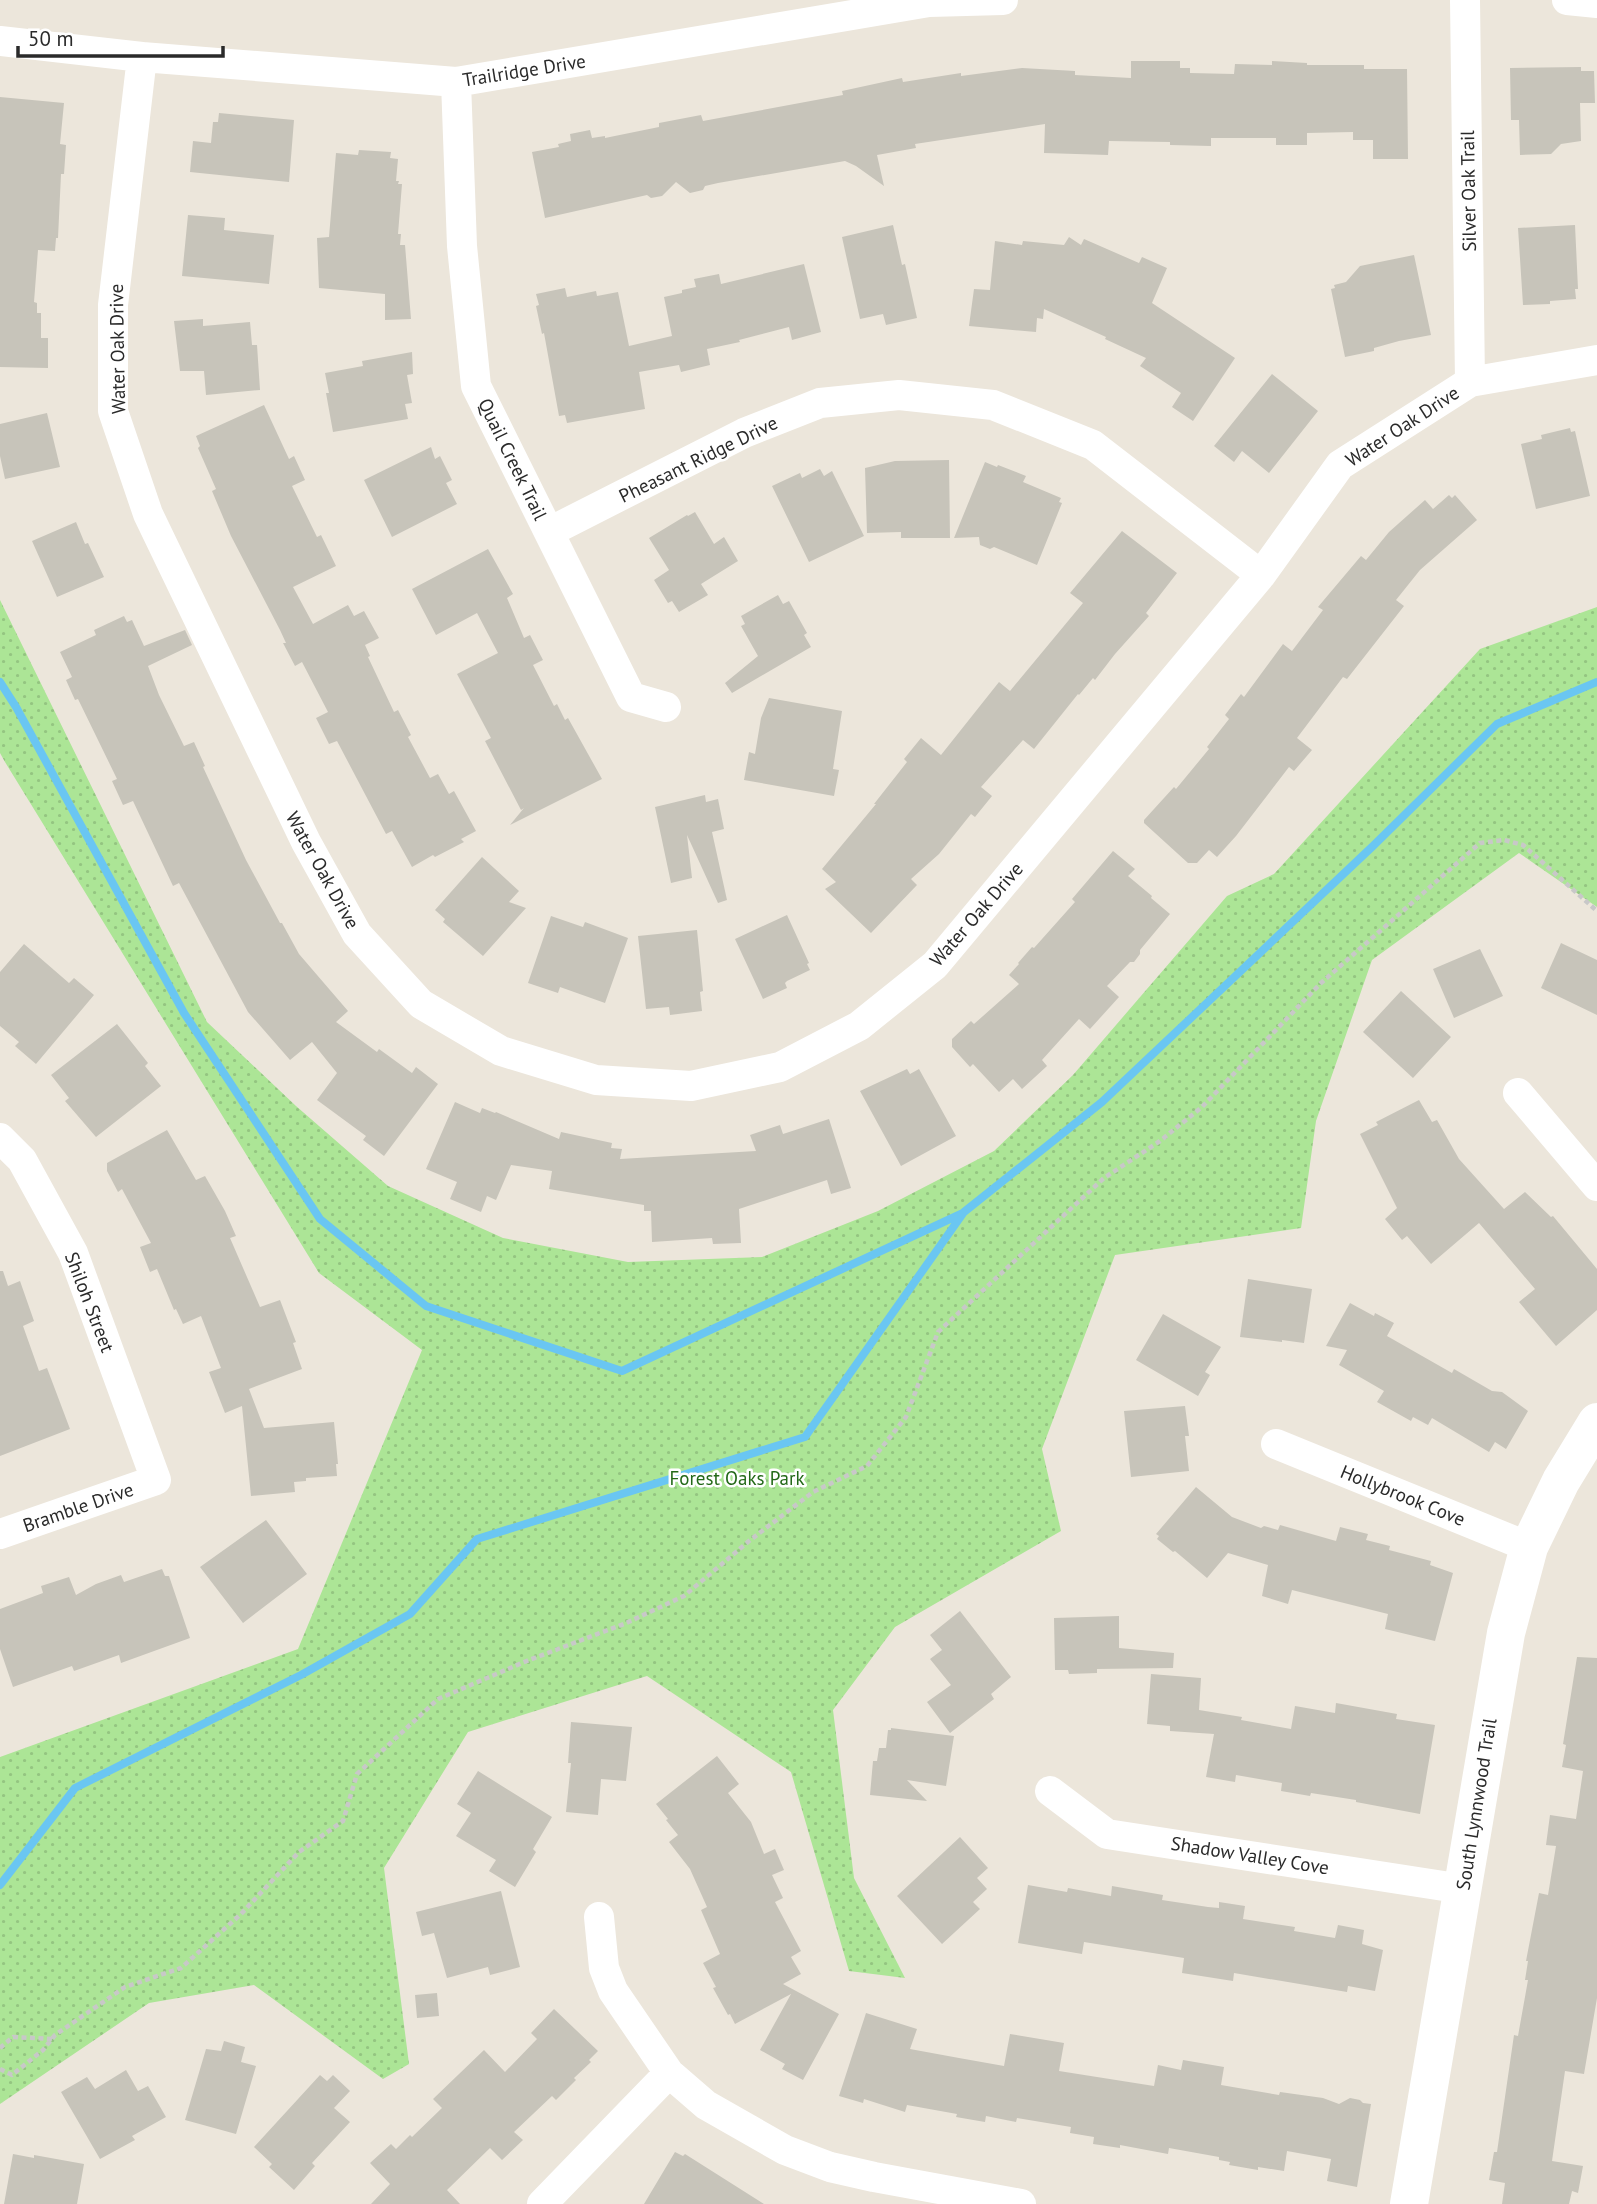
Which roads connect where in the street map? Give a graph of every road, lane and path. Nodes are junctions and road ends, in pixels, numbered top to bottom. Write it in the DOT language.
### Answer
graph roads {
  1 [pos="1003,0"];
  2 [pos="1465,0"];
  3 [pos="1567,0"];
  4 [pos="1597,3"];
  5 [pos="0,41"];
  6 [pos="142,57"];
  7 [pos="456,82"];
  8 [pos="1597,360"];
  9 [pos="1471,382"];
  10 [pos="549,532"];
  11 [pos="1261,575"];
  12 [pos="666,707"];
  13 [pos="1597,911"];
  14 [pos="1518,1093"];
  15 [pos="0,1138"];
  16 [pos="1597,1186"];
  17 [pos="1597,1422"];
  18 [pos="1276,1444"];
  19 [pos="156,1480"];
  20 [pos="0,1534"];
  21 [pos="1529,1547"];
  22 [pos="1050,1791"];
  23 [pos="1463,1889"];
  24 [pos="599,1917"];
  25 [pos="53,2039"];
  26 [pos="0,2048"];
  27 [pos="0,2069"];
  28 [pos="669,2073"];
  29 [pos="542,2204"];
  30 [pos="1019,2204"];
  31 [pos="1409,2204"];
  1 -- 7 [label="street, Trailridge Drive"];
  2 -- 9 [label="street, Silver Oak Trail"];
  3 -- 4 [label="street"];
  5 -- 6 [label="street, Trailridge Drive"];
  6 -- 7 [label="street, Trailridge Drive"];
  6 -- 11 [label="street, Water Oak Drive"];
  7 -- 10 [label="street, Quail Creek Trail"];
  8 -- 9 [label="street, Water Oak Drive"];
  9 -- 11 [label="street, Water Oak Drive"];
  10 -- 11 [label="street, Pheasant Ridge Drive"];
  10 -- 12 [label="street, Quail Creek Trail"];
  13 -- 25 [label="path"];
  14 -- 16 [label="street"];
  15 -- 19 [label="street, Shiloh Street"];
  17 -- 21 [label="street, South Lynnwood Trail"];
  18 -- 21 [label="street, Hollybrook Cove"];
  19 -- 20 [label="street, Bramble Drive"];
  21 -- 23 [label="street, South Lynnwood Trail"];
  22 -- 23 [label="street, Shadow Valley Cove"];
  23 -- 31 [label="street, South Lynnwood Trail"];
  24 -- 28 [label="street"];
  25 -- 26 [label="path"];
  25 -- 27 [label="path"];
  28 -- 29 [label="street"];
  28 -- 30 [label="street"];
}
